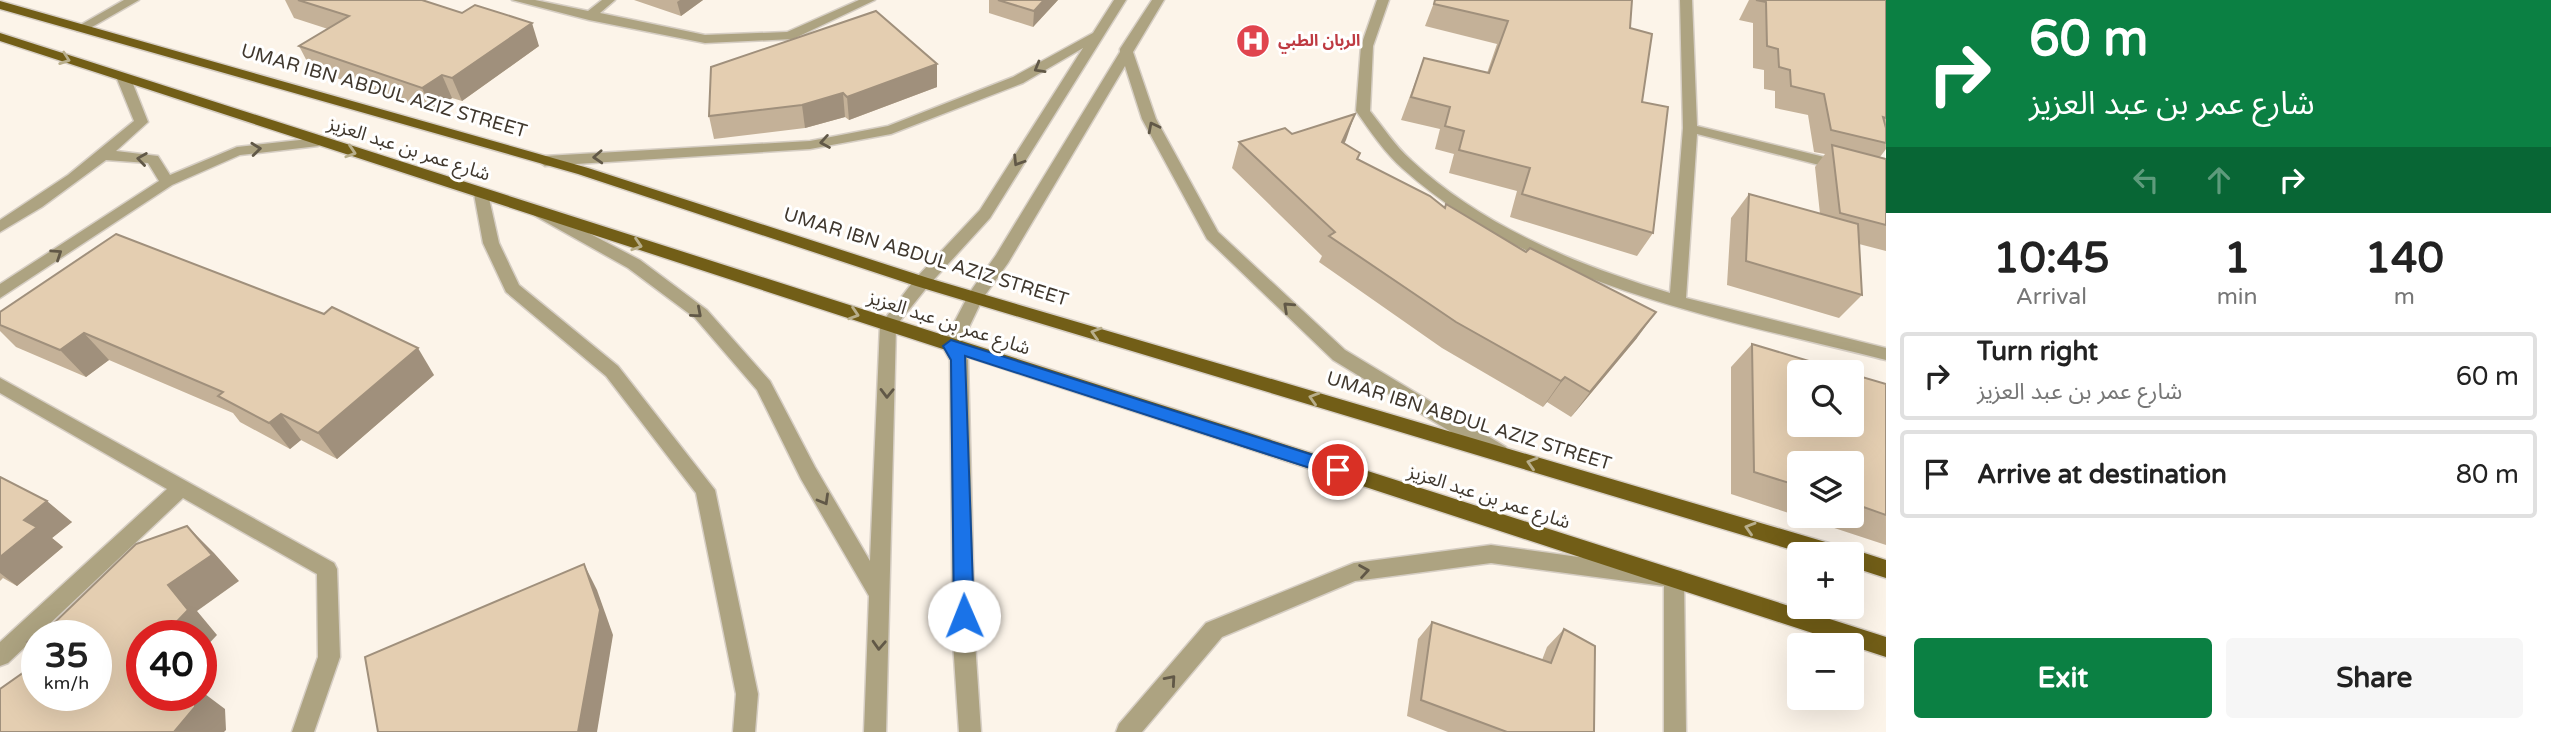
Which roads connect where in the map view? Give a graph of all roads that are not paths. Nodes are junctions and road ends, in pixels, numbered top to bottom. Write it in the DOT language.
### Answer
graph roads {
  1 [pos="133,0"];
  2 [pos="518,0"];
  3 [pos="609,0"];
  4 [pos="869,0"];
  5 [pos="1120,0"];
  6 [pos="1158,0"];
  7 [pos="1383,0"];
  8 [pos="1686,0"];
  9 [pos="0,5"];
  10 [pos="589,16"];
  11 [pos="81,28"];
  12 [pos="1098,34"];
  13 [pos="0,37"];
  14 [pos="1126,49"];
  15 [pos="124,79"];
  16 [pos="1690,128"];
  17 [pos="318,142"];
  18 [pos="105,155"];
  19 [pos="545,160"];
  20 [pos="1886,177"];
  21 [pos="167,182"];
  22 [pos="481,194"];
  23 [pos="536,212"];
  24 [pos="0,227"];
  25 [pos="922,282"];
  26 [pos="0,292"];
  27 [pos="976,296"];
  28 [pos="1678,300"];
  29 [pos="888,325"];
  30 [pos="951,346"];
  31 [pos="1886,355"];
  32 [pos="0,385"];
  33 [pos="1505,455"];
  34 [pos="182,487"];
  35 [pos="1796,542"];
  36 [pos="1864,562"];
  37 [pos="1886,569"];
  38 [pos="1674,578"];
  39 [pos="881,598"];
  40 [pos="1886,647"];
  41 [pos="0,656"];
  42 [pos="303,732"];
  43 [pos="744,732"];
  44 [pos="875,732"];
  45 [pos="970,732"];
  46 [pos="1127,732"];
  47 [pos="1675,732"];
  1 -- 11 [label="street"];
  2 -- 10 [label="street"];
  3 -- 10 [label="street"];
  4 -- 10 [label="street"];
  5 -- 12 [label="street"];
  6 -- 14 [label="street"];
  7 -- 28 [label="street"];
  8 -- 16 [label="street"];
  9 -- 11 [label="main road, UMAR IBN ABDUL AZIZ STREET"];
  11 -- 19 [label="main road, UMAR IBN ABDUL AZIZ STREET"];
  12 -- 19 [label="street, one-way"];
  12 -- 25 [label="street, one-way"];
  13 -- 15 [label="main road, شارع عمر بن عبد العزيز, one-way"];
  14 -- 27 [label="street"];
  33 -- 14 [label="street, one-way"];
  15 -- 17 [label="main road, شارع عمر بن عبد العزيز"];
  15 -- 18 [label="street"];
  16 -- 20 [label="street"];
  16 -- 28 [label="street"];
  21 -- 17 [label="street, one-way"];
  17 -- 22 [label="main road, شارع عمر بن عبد العزيز, one-way"];
  21 -- 18 [label="street, one-way"];
  18 -- 24 [label="street"];
  19 -- 25 [label="main road, UMAR IBN ABDUL AZIZ STREET"];
  26 -- 21 [label="street, one-way"];
  22 -- 23 [label="main road, شارع عمر بن عبد العزيز"];
  22 -- 43 [label="street"];
  23 -- 29 [label="main road, شارع عمر بن عبد العزيز, one-way"];
  23 -- 39 [label="street, one-way"];
  25 -- 27 [label="main road, UMAR IBN ABDUL AZIZ STREET"];
  25 -- 29 [label="street"];
  27 -- 30 [label="street"];
  33 -- 27 [label="main road, UMAR IBN ABDUL AZIZ STREET, one-way"];
  28 -- 31 [label="street"];
  29 -- 30 [label="main road, شارع عمر بن عبد العزيز"];
  29 -- 39 [label="street, one-way"];
  30 -- 38 [label="main road, شارع عمر بن عبد العزيز"];
  30 -- 45 [label="street"];
  32 -- 34 [label="street"];
  35 -- 33 [label="main road, UMAR IBN ABDUL AZIZ STREET, one-way"];
  34 -- 41 [label="street"];
  34 -- 42 [label="street"];
  36 -- 37 [label="main road"];
  38 -- 40 [label="main road, شارع عمر بن عبد العزيز"];
  46 -- 38 [label="street, one-way"];
  38 -- 47 [label="street"];
  39 -- 44 [label="street, one-way"];
}
